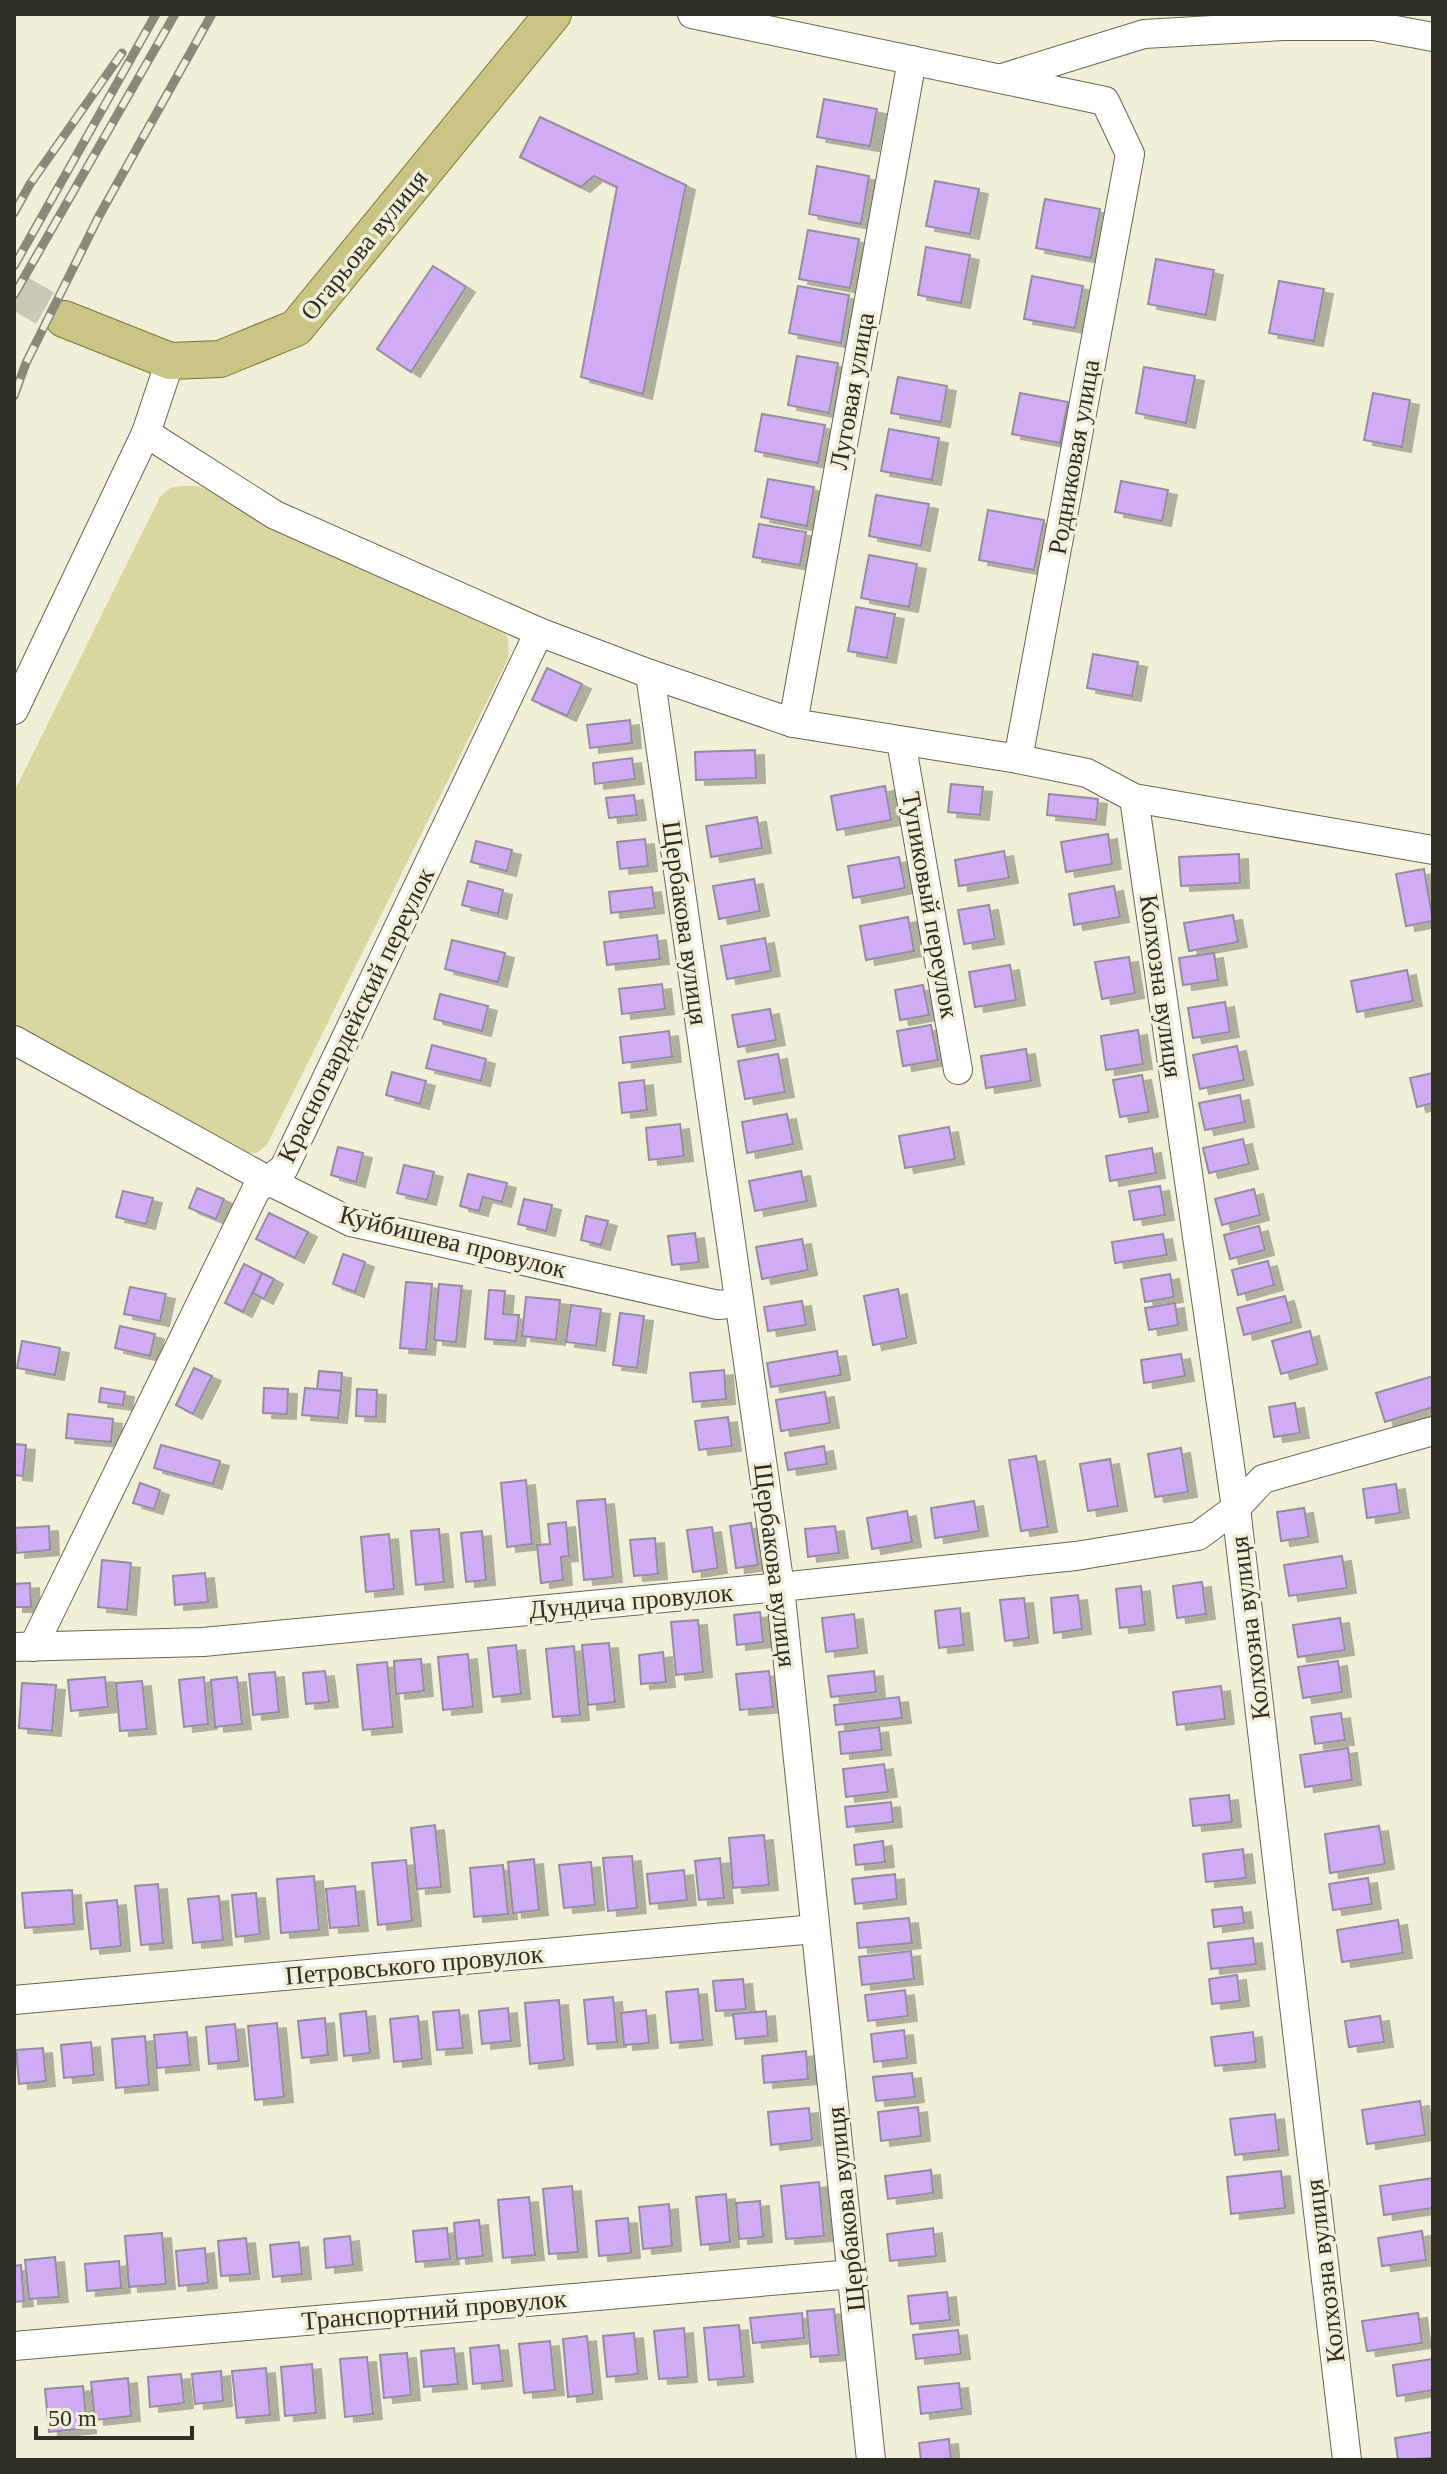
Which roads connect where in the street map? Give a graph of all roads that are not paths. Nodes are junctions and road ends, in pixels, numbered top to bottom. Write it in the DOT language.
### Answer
graph roads {
  1 [pos="692,14"];
  2 [pos="549,19"];
  3 [pos="1375,20"];
  4 [pos="1433,37"];
  5 [pos="912,60"];
  6 [pos="999,79"];
  7 [pos="64,319"];
  8 [pos="170,361"];
  9 [pos="146,433"];
  10 [pos="539,632"];
  11 [pos="650,674"];
  12 [pos="14,710"];
  13 [pos="793,723"];
  14 [pos="901,741"];
  15 [pos="1018,759"];
  16 [pos="1134,798"];
  17 [pos="1433,850"];
  18 [pos="14,1040"];
  19 [pos="958,1070"];
  20 [pos="269,1181"];
  21 [pos="739,1303"];
  22 [pos="1433,1431"];
  23 [pos="1236,1508"];
  24 [pos="780,1587"];
  25 [pos="23,1647"];
  26 [pos="815,1929"];
  27 [pos="14,2000"];
  28 [pos="853,2274"];
  29 [pos="14,2346"];
  30 [pos="871,2460"];
  31 [pos="1347,2460"];
  1 -- 5 [label="street"];
  2 -- 8 [label="main road, Огарьова вулиця"];
  3 -- 4 [label="street"];
  3 -- 6 [label="street"];
  5 -- 6 [label="street"];
  5 -- 13 [label="street, Луговая улица"];
  6 -- 15 [label="street, Родниковая улица"];
  7 -- 8 [label="main road"];
  8 -- 9 [label="street"];
  9 -- 10 [label="street"];
  9 -- 12 [label="street"];
  10 -- 11 [label="street"];
  10 -- 20 [label="street, Красногвардейский переулок"];
  11 -- 13 [label="street"];
  11 -- 21 [label="street, Щербакова вулиця"];
  13 -- 14 [label="street"];
  14 -- 15 [label="street"];
  14 -- 19 [label="street, Тупиковый переулок"];
  15 -- 16 [label="street"];
  16 -- 17 [label="street"];
  16 -- 23 [label="street, Колхозна вулиця"];
  18 -- 20 [label="street, Куйбишева провулок"];
  20 -- 21 [label="street, Куйбишева провулок"];
  20 -- 25 [label="street, Красногвардейский переулок"];
  21 -- 24 [label="street, Щербакова вулиця"];
  22 -- 23 [label="street, Дундича провулок"];
  23 -- 24 [label="street, Дундича провулок"];
  23 -- 31 [label="street, Колхозна вулиця"];
  24 -- 25 [label="street, Дундича провулок"];
  24 -- 26 [label="street, Щербакова вулиця"];
  26 -- 27 [label="street, Петровського провулок"];
  26 -- 28 [label="street, Щербакова вулиця"];
  28 -- 29 [label="street, Транспортний провулок"];
  28 -- 30 [label="street, Щербакова вулиця"];
}
